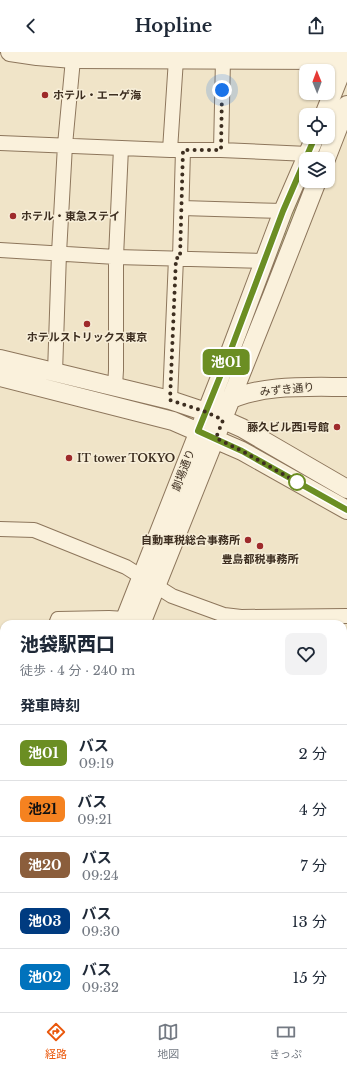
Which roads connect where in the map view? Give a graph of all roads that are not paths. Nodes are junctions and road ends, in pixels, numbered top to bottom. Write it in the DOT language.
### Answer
graph roads {
  1 [pos="10,52"];
  2 [pos="101,55"];
  3 [pos="259,56"];
  4 [pos="183,57"];
  5 [pos="73,59"];
  6 [pos="223,59"];
  7 [pos="347,59"];
  8 [pos="347,105"];
  9 [pos="327,108"];
  10 [pos="0,143"];
  11 [pos="65,145"];
  12 [pos="120,148"];
  13 [pos="176,150"];
  14 [pos="221,150"];
  15 [pos="329,152"];
  16 [pos="299,154"];
  17 [pos="299,175"];
  18 [pos="314,188"];
  19 [pos="182,208"];
  20 [pos="283,211"];
  21 [pos="0,250"];
  22 [pos="59,253"];
  23 [pos="116,257"];
  24 [pos="178,258"];
  25 [pos="264,261"];
  26 [pos="0,359"];
  27 [pos="55,373"];
  28 [pos="0,377"];
  29 [pos="115,386"];
  30 [pos="347,387"];
  31 [pos="232,398"];
  32 [pos="170,400"];
  33 [pos="206,412"];
  34 [pos="223,420"];
  35 [pos="198,431"];
  36 [pos="216,438"];
  37 [pos="347,489"];
  38 [pos="347,510"];
  39 [pos="0,529"];
  40 [pos="142,577"];
  41 [pos="157,586"];
  42 [pos="347,616"];
  43 [pos="58,620"];
  44 [pos="120,620"];
  45 [pos="131,620"];
  46 [pos="132,620"];
  1 -- 5 [label="street"];
  2 -- 4 [label="street"];
  2 -- 5 [label="street"];
  3 -- 6 [label="street"];
  3 -- 7 [label="street"];
  4 -- 6 [label="street"];
  4 -- 13 [label="street"];
  5 -- 11 [label="street"];
  6 -- 14 [label="street"];
  7 -- 9 [label="street"];
  8 -- 15 [label="street"];
  10 -- 11 [label="street"];
  11 -- 12 [label="street"];
  11 -- 22 [label="street"];
  12 -- 13 [label="street"];
  12 -- 23 [label="street"];
  13 -- 14 [label="street"];
  13 -- 19 [label="street"];
  14 -- 16 [label="street"];
  17 -- 20 [label="street, 劇場通り"];
  18 -- 31 [label="street, 劇場通り"];
  19 -- 20 [label="street"];
  19 -- 24 [label="street"];
  20 -- 25 [label="street, 劇場通り"];
  21 -- 22 [label="street"];
  22 -- 23 [label="street"];
  22 -- 27 [label="street"];
  23 -- 24 [label="street"];
  23 -- 29 [label="street"];
  24 -- 25 [label="street"];
  24 -- 32 [label="street"];
  25 -- 33 [label="street, 劇場通り"];
  26 -- 27 [label="street"];
  27 -- 29 [label="street"];
  28 -- 35 [label="street"];
  29 -- 32 [label="street"];
  30 -- 31 [label="street, みずき通り"];
  31 -- 33 [label="street, みずき通り"];
  31 -- 34 [label="street, 劇場通り"];
  32 -- 33 [label="street"];
  33 -- 34 [label="street"];
  33 -- 35 [label="street, 劇場通り"];
  34 -- 36 [label="street, 劇場通り"];
  34 -- 37 [label="street"];
  35 -- 36 [label="street"];
  35 -- 40 [label="street, 劇場通り"];
  36 -- 38 [label="street"];
  36 -- 41 [label="street, 劇場通り"];
  39 -- 40 [label="street"];
  40 -- 41 [label="street"];
  40 -- 45 [label="street, 劇場通り"];
  41 -- 42 [label="street"];
  41 -- 46 [label="street, 劇場通り"];
  43 -- 44 [label="street"];
}
